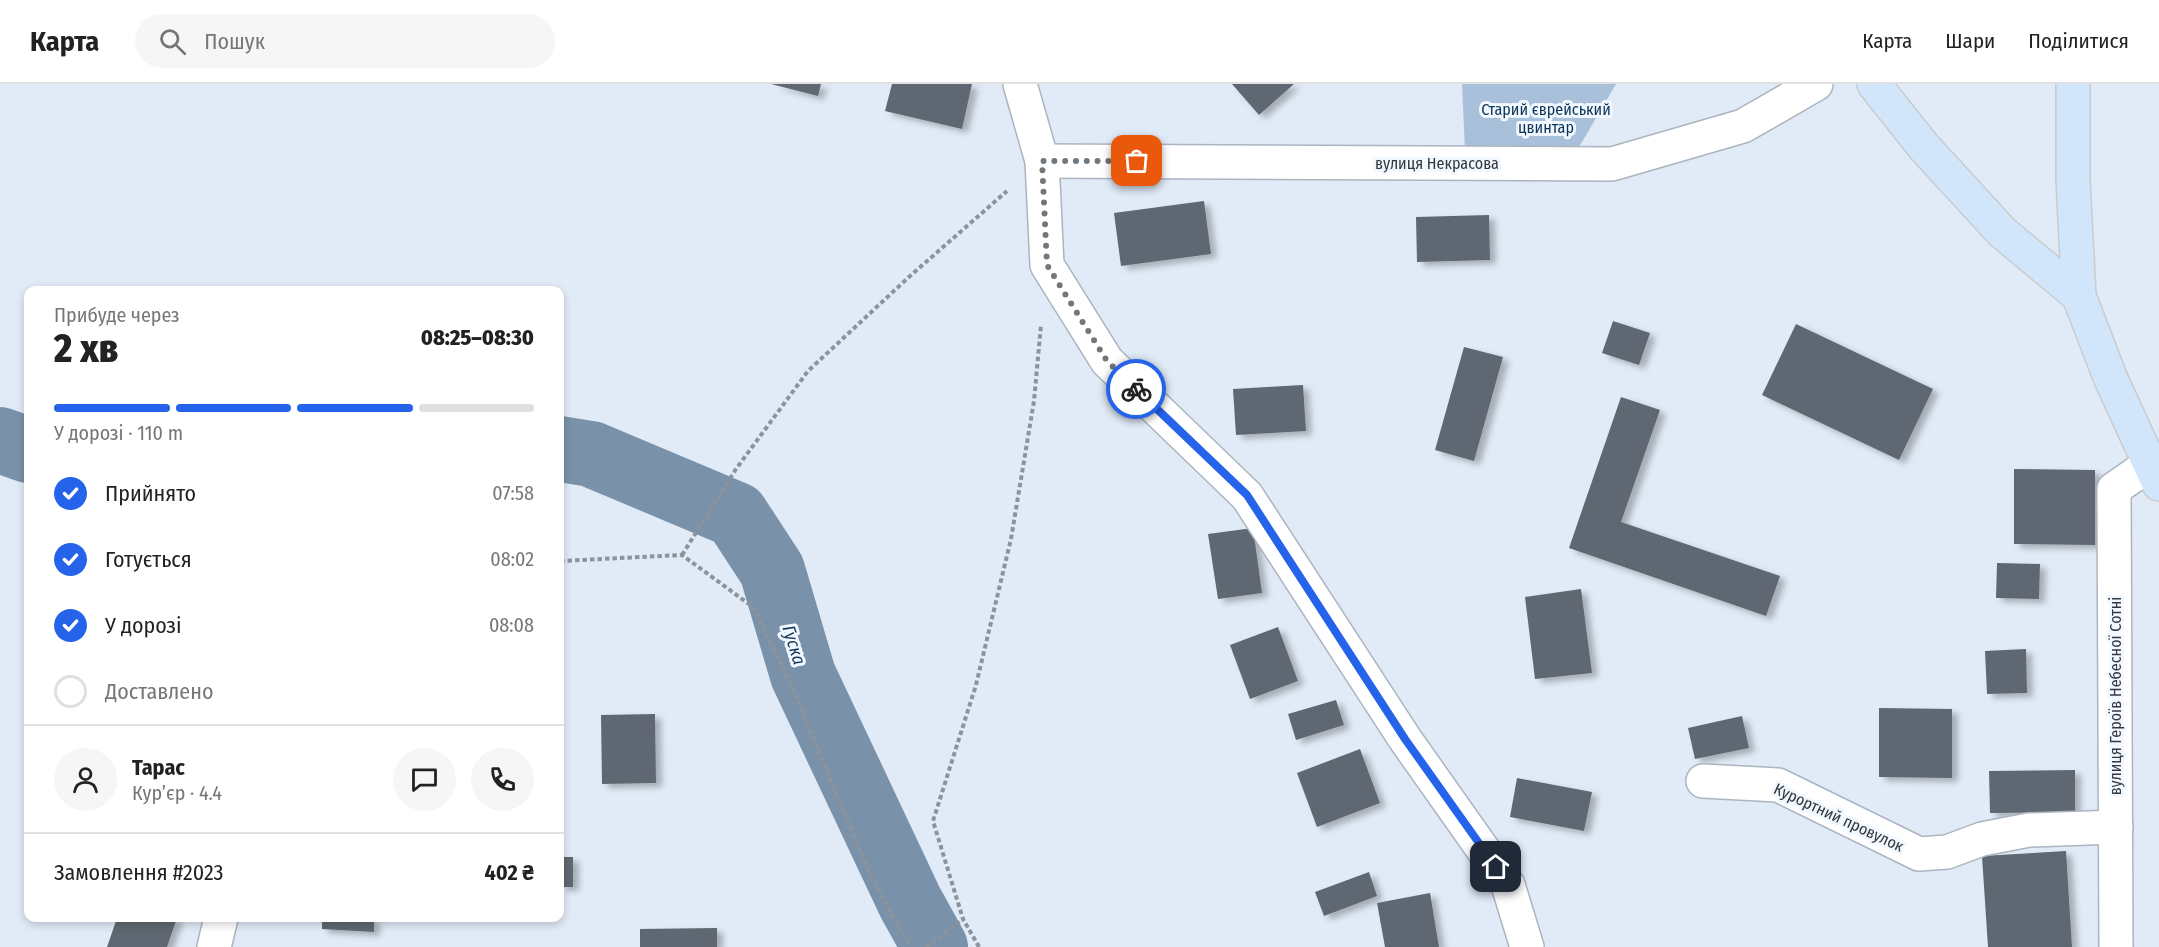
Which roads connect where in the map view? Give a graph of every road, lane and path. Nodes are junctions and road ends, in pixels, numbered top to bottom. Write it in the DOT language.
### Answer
graph roads {
  1 [pos="1020,84"];
  2 [pos="1816,84"];
  3 [pos="1874,84"];
  4 [pos="2073,84"];
  5 [pos="1042,161"];
  6 [pos="2079,296"];
  7 [pos="1041,322"];
  8 [pos="2154,474"];
  9 [pos="682,555"];
  10 [pos="564,561"];
  11 [pos="1702,781"];
  12 [pos="2116,827"];
  13 [pos="963,919"];
  14 [pos="220,922"];
  15 [pos="214,947"];
  16 [pos="910,947"];
  17 [pos="926,947"];
  18 [pos="980,947"];
  19 [pos="1527,947"];
  20 [pos="2116,947"];
  1 -- 5 [label="street"];
  2 -- 5 [label="street, вулиця Некрасова"];
  3 -- 6 [label="main road"];
  4 -- 6 [label="main road, вулиця Героїв Небесної Сотні"];
  5 -- 9 [label="path"];
  5 -- 19 [label="street"];
  6 -- 8 [label="main road, вулиця Героїв Небесної Сотні"];
  7 -- 13 [label="path"];
  8 -- 12 [label="street, вулиця Героїв Небесної Сотні"];
  9 -- 10 [label="path"];
  9 -- 16 [label="path"];
  11 -- 12 [label="street, Курортний провулок"];
  12 -- 20 [label="street, вулиця Героїв Небесної Сотні"];
  13 -- 17 [label="path"];
  13 -- 18 [label="path"];
  14 -- 15 [label="street"];
}
